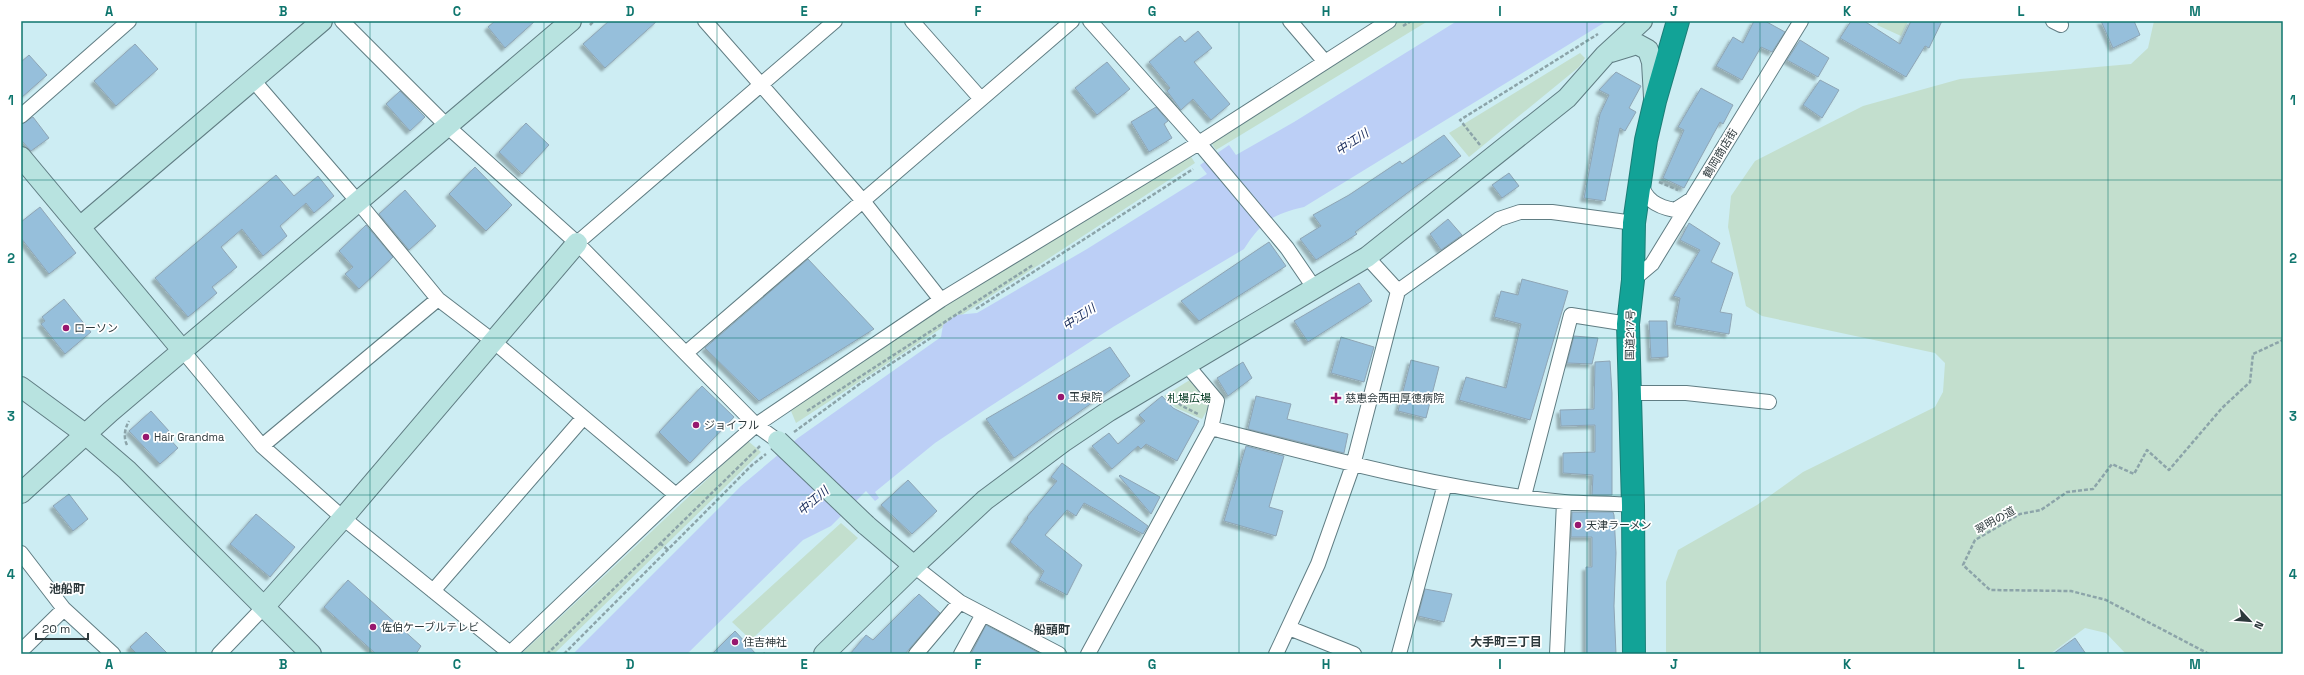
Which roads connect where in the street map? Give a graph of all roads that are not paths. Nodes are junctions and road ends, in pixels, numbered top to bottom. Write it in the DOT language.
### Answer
graph roads {
  1 [pos="129,21"];
  2 [pos="322,21"];
  3 [pos="342,21"];
  4 [pos="571,21"];
  5 [pos="835,21"];
  6 [pos="912,21"];
  7 [pos="1072,21"];
  8 [pos="1090,21"];
  9 [pos="1290,21"];
  10 [pos="1642,21"];
  11 [pos="1678,21"];
  12 [pos="1801,21"];
  13 [pos="711,23"];
  14 [pos="1393,25"];
  15 [pos="1605,55"];
  16 [pos="1325,62"];
  17 [pos="253,80"];
  18 [pos="760,84"];
  19 [pos="982,99"];
  20 [pos="1655,101"];
  21 [pos="21,116"];
  22 [pos="447,126"];
  23 [pos="1202,148"];
  24 [pos="21,157"];
  25 [pos="1650,175"];
  26 [pos="1692,198"];
  27 [pos="863,201"];
  28 [pos="359,203"];
  29 [pos="1634,223"];
  30 [pos="80,227"];
  31 [pos="577,243"];
  32 [pos="1367,257"];
  33 [pos="1633,280"];
  34 [pos="1315,289"];
  35 [pos="1398,291"];
  36 [pos="438,299"];
  37 [pos="941,300"];
  38 [pos="1628,324"];
  39 [pos="492,341"];
  40 [pos="183,351"];
  41 [pos="686,353"];
  42 [pos="1186,364"];
  43 [pos="21,387"];
  44 [pos="1630,393"];
  45 [pos="1769,402"];
  46 [pos="583,418"];
  47 [pos="756,425"];
  48 [pos="1211,428"];
  49 [pos="85,434"];
  50 [pos="776,441"];
  51 [pos="262,446"];
  52 [pos="1353,465"];
  53 [pos="1445,484"];
  54 [pos="21,492"];
  55 [pos="676,495"];
  56 [pos="1524,496"];
  57 [pos="1564,502"];
  58 [pos="1633,505"];
  59 [pos="344,518"];
  60 [pos="21,553"];
  61 [pos="914,566"];
  62 [pos="433,590"];
  63 [pos="960,602"];
  64 [pos="264,607"];
  65 [pos="64,609"];
  66 [pos="983,614"];
  67 [pos="1289,628"];
  68 [pos="21,651"];
  69 [pos="113,654"];
  70 [pos="219,654"];
  71 [pos="311,654"];
  72 [pos="510,654"];
  73 [pos="824,654"];
  74 [pos="916,654"];
  75 [pos="961,654"];
  76 [pos="1059,654"];
  77 [pos="1088,654"];
  78 [pos="1276,654"];
  79 [pos="1354,654"];
  80 [pos="1399,654"];
  81 [pos="1557,654"];
  82 [pos="1634,654"];
  1 -- 21 [label="street"];
  2 -- 17 [label="street"];
  3 -- 22 [label="street"];
  4 -- 22 [label="street"];
  5 -- 18 [label="street"];
  6 -- 19 [label="street"];
  7 -- 19 [label="street"];
  8 -- 23 [label="street"];
  9 -- 16 [label="street"];
  10 -- 15 [label="street"];
  11 -- 20 [label="highway, 国道217号"];
  12 -- 26 [label="street, 鶴岡商店街"];
  13 -- 18 [label="street"];
  14 -- 16 [label="street"];
  15 -- 20 [label="street"];
  15 -- 32 [label="street"];
  16 -- 23 [label="street"];
  17 -- 28 [label="street"];
  17 -- 30 [label="street"];
  18 -- 27 [label="street"];
  18 -- 31 [label="street"];
  19 -- 27 [label="street"];
  20 -- 25 [label="highway, 国道217号"];
  22 -- 28 [label="street"];
  22 -- 31 [label="street"];
  23 -- 34 [label="street"];
  23 -- 37 [label="street"];
  24 -- 30 [label="street"];
  25 -- 26 [label="street"];
  25 -- 29 [label="highway, 国道217号"];
  26 -- 33 [label="street, 鶴岡商店街"];
  27 -- 37 [label="street"];
  27 -- 41 [label="street"];
  28 -- 36 [label="street"];
  28 -- 40 [label="street"];
  29 -- 33 [label="highway, 国道217号"];
  29 -- 35 [label="street"];
  30 -- 40 [label="street"];
  31 -- 39 [label="street"];
  31 -- 41 [label="street"];
  32 -- 34 [label="street"];
  32 -- 35 [label="street"];
  33 -- 38 [label="highway, 国道217号"];
  34 -- 42 [label="street"];
  35 -- 52 [label="street"];
  36 -- 39 [label="street"];
  36 -- 51 [label="street"];
  37 -- 47 [label="street"];
  38 -- 44 [label="highway, 国道217号"];
  38 -- 56 [label="street"];
  39 -- 46 [label="street"];
  39 -- 59 [label="street"];
  40 -- 49 [label="street"];
  40 -- 51 [label="street"];
  41 -- 47 [label="street"];
  42 -- 48 [label="street"];
  42 -- 61 [label="street"];
  43 -- 49 [label="street"];
  44 -- 45 [label="street"];
  44 -- 58 [label="highway, 国道217号"];
  46 -- 55 [label="street"];
  46 -- 62 [label="street"];
  47 -- 50 [label="street"];
  47 -- 55 [label="street"];
  48 -- 52 [label="street"];
  48 -- 77 [label="street"];
  49 -- 54 [label="street"];
  49 -- 64 [label="street"];
  50 -- 61 [label="street, bridge"];
  51 -- 59 [label="street"];
  52 -- 53 [label="street"];
  52 -- 67 [label="street"];
  53 -- 56 [label="street"];
  53 -- 80 [label="street"];
  55 -- 72 [label="street"];
  56 -- 57 [label="street"];
  57 -- 58 [label="street"];
  57 -- 81 [label="street"];
  58 -- 82 [label="highway, 国道217号"];
  59 -- 62 [label="street"];
  59 -- 64 [label="street"];
  60 -- 65 [label="street"];
  61 -- 63 [label="street"];
  61 -- 73 [label="street"];
  62 -- 72 [label="street"];
  63 -- 66 [label="street"];
  63 -- 74 [label="street"];
  64 -- 70 [label="street"];
  64 -- 71 [label="street"];
  65 -- 68 [label="street"];
  65 -- 69 [label="street"];
  66 -- 75 [label="street"];
  66 -- 76 [label="street"];
  67 -- 78 [label="street"];
  67 -- 79 [label="street"];
}
